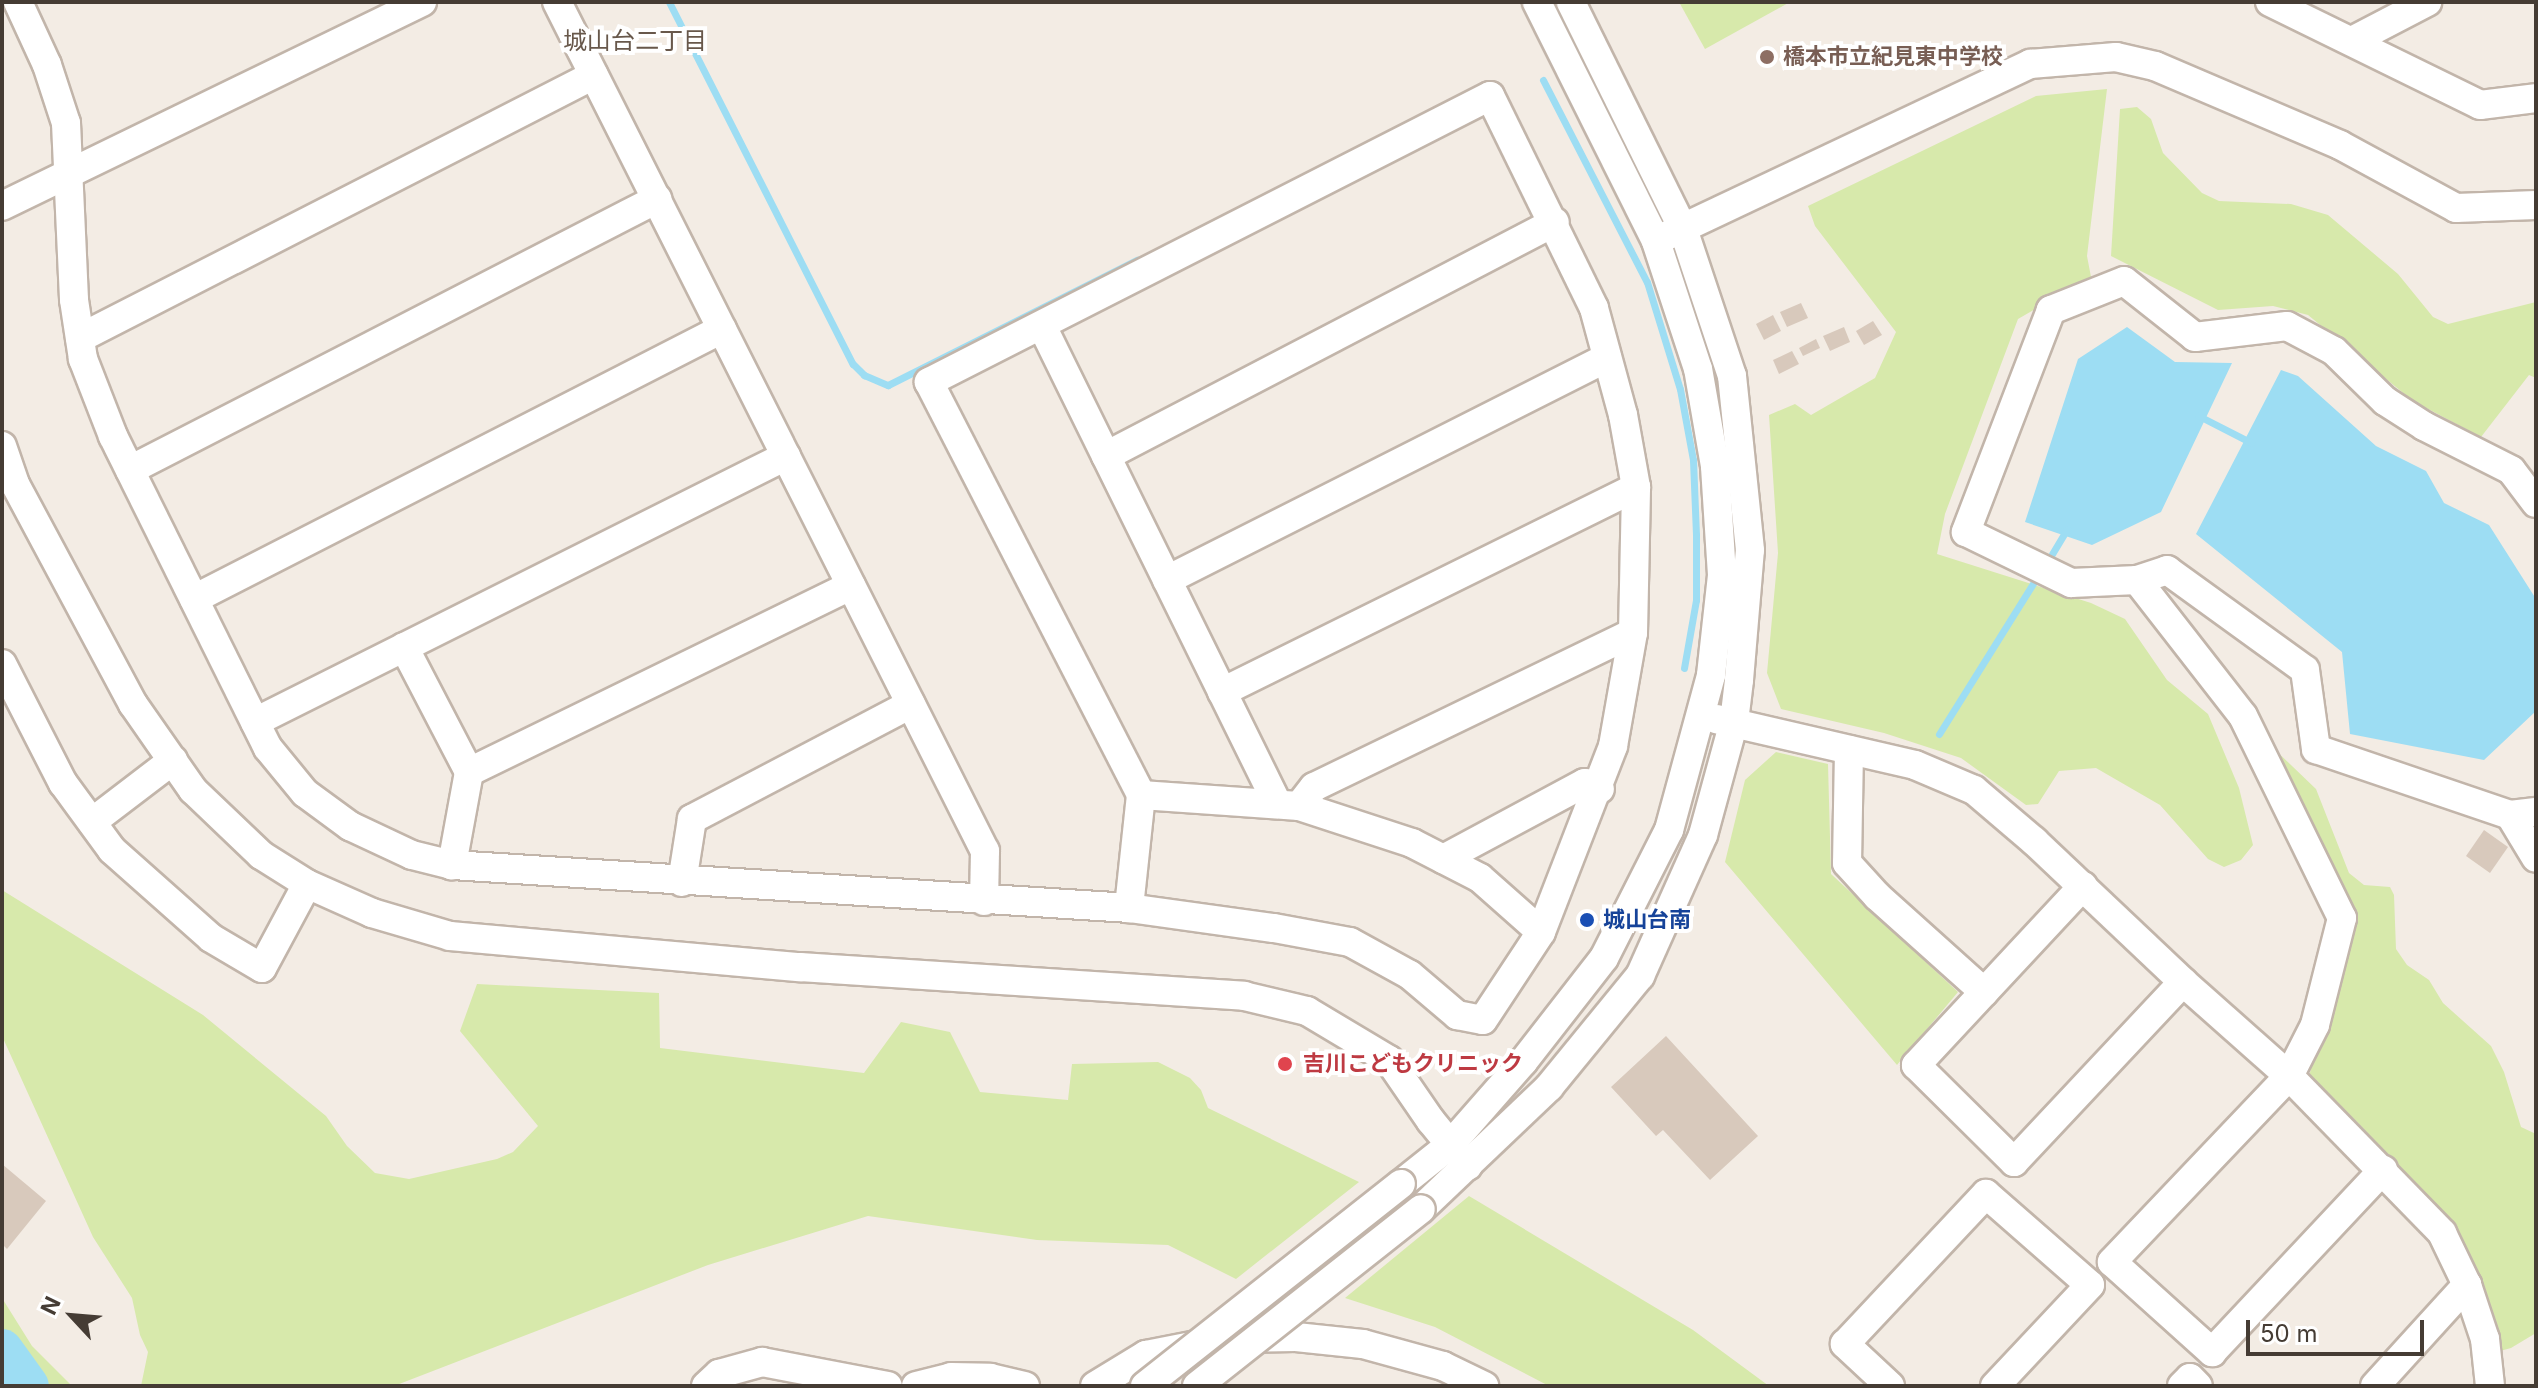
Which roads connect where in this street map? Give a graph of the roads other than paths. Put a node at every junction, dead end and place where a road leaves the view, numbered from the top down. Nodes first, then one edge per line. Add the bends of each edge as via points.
1 (18, 2) edge
2 (422, 2) edge
3 (557, 2) edge
4 (1537, 2) edge
5 (1571, 2) edge
6 (2270, 2) edge
7 (2427, 2) edge
8 (390, 9) edge
9 (2352, 41) junction
10 (594, 75) junction
11 (2536, 98) edge
12 (66, 175) junction
13 (657, 199) junction
14 (2536, 205) edge
15 (2, 206) edge
16 (1555, 222) junction
17 (1683, 229) junction
18 (1656, 241) junction
19 (1042, 326) junction
20 (722, 329) junction
21 (80, 338) junction
22 (1607, 358) junction
23 (2, 446) edge
24 (786, 456) junction
25 (1106, 456) junction
26 (130, 470) junction
27 (8, 487) edge
28 (1636, 487) junction
29 (2536, 503) edge
30 (1167, 580) junction
31 (2137, 580) junction
32 (851, 586) junction
33 (194, 599) junction
34 (1633, 633) junction
35 (404, 647) junction
36 (2, 664) edge
37 (1222, 692) junction
38 (911, 704) junction
39 (1699, 716) junction
40 (255, 722) junction
41 (1734, 722) junction
42 (1849, 750) junction
43 (173, 760) junction
44 (469, 772) junction
45 (1600, 789) junction
46 (1141, 795) junction
47 (1288, 805) junction
48 (2523, 813) edge
49 (92, 822) junction
50 (2536, 858) edge
51 (1443, 859) junction
52 (452, 865) junction
53 (682, 882) junction
54 (307, 884) junction
55 (2083, 886) junction
56 (984, 901) junction
57 (1129, 908) junction
58 (1541, 932) junction
59 (2183, 982) junction
60 (1984, 992) junction
61 (2289, 1076) junction
62 (1459, 1156) junction
63 (2383, 1170) junction
64 (2467, 1285) junction
65 (706, 1386) edge
66 (888, 1386) edge
67 (916, 1386) edge
68 (1025, 1386) edge
69 (1095, 1386) edge
70 (1145, 1386) edge
71 (1197, 1386) edge
72 (1484, 1386) edge
73 (1890, 1386) edge
74 (1995, 1386) edge
75 (2182, 1386) edge
76 (2198, 1386) edge
77 (2375, 1386) edge
78 (2490, 1386) edge

1 - 12 street via 66,123
2 - 8 street
3 - 10 street
4 - 18 street
5 - 17 street
6 - 9 street
7 - 9 street
8 - 12 street
9 - 11 street via 2480,105
10 - 13 street
10 - 21 street
12 - 15 street
12 - 21 street
13 - 20 street
13 - 26 street
14 - 17 street via 2456,208 2340,145 2155,66 2116,57 2030,64
16 - 19 street via 1490,96
16 - 22 street via 1594,308
16 - 25 street
17 - 18 street
17 - 41 street via 1732,376 1750,550
18 - 39 street via 1698,369 1715,466 1722,575 1711,675
19 - 25 street
19 - 46 street via 929,382
20 - 24 street
20 - 33 street
21 - 26 street via 83,359
22 - 28 street
22 - 30 street
23 - 27 street
24 - 32 street
24 - 35 street
25 - 30 street
26 - 33 street
27 - 43 street via 133,704
28 - 34 street
28 - 37 street
29 - 31 street via 2511,470 2385,401 2334,351 2287,326 2195,337 2124,281 2051,310 1966,532 2071,583
30 - 37 street
31 - 48 street via 2167,570 2305,670 2316,749
31 - 61 street via 2243,716 2342,918 2315,1025
32 - 38 street
32 - 44 street
33 - 40 street
34 - 45 street
34 - 47 street via 1314,787
35 - 40 street
35 - 44 street
36 - 49 street via 63,783
37 - 47 street
38 - 53 street via 692,819
38 - 56 street via 985,851
39 - 41 street
39 - 62 street via 1669,830 1604,958
40 - 52 street via 268,748 305,793 339,818 412,855
41 - 42 street
41 - 62 street via 1703,835 1640,976 1549,1087
42 - 55 street via 1915,765 1974,790
42 - 60 street via 1847,863
43 - 49 street
43 - 54 street via 193,790 261,855
44 - 52 street
45 - 51 street via 1585,783
45 - 58 street
46 - 47 street
46 - 57 street
47 - 51 street via 1412,843
48 - 50 street
49 - 54 street via 112,850 211,938 262,968
51 - 58 street via 1480,878
52 - 53 street
53 - 56 street
54 - 62 street via 372,913 450,936 800,967 1244,996 1307,1011 1389,1060
55 - 59 street
55 - 60 street
56 - 57 street
57 - 58 street via 1350,942 1410,975 1457,1015 1483,1020
59 - 60 street via 2014,1162 1916,1065
59 - 61 street
61 - 63 street
61 - 63 street via 2112,1262 2212,1352
62 - 70 street, bridge via 1401,1184
62 - 71 street, bridge via 1421,1209
63 - 64 street via 2442,1233
64 - 77 street
64 - 78 street via 2485,1339
65 - 66 street via 719,1374 762,1362
67 - 68 street via 951,1377
69 - 72 street via 1146,1355 1233,1338 1296,1337 1363,1344 1443,1366
73 - 74 street via 1845,1344 1986,1194 2090,1285
75 - 76 street via 2190,1378

